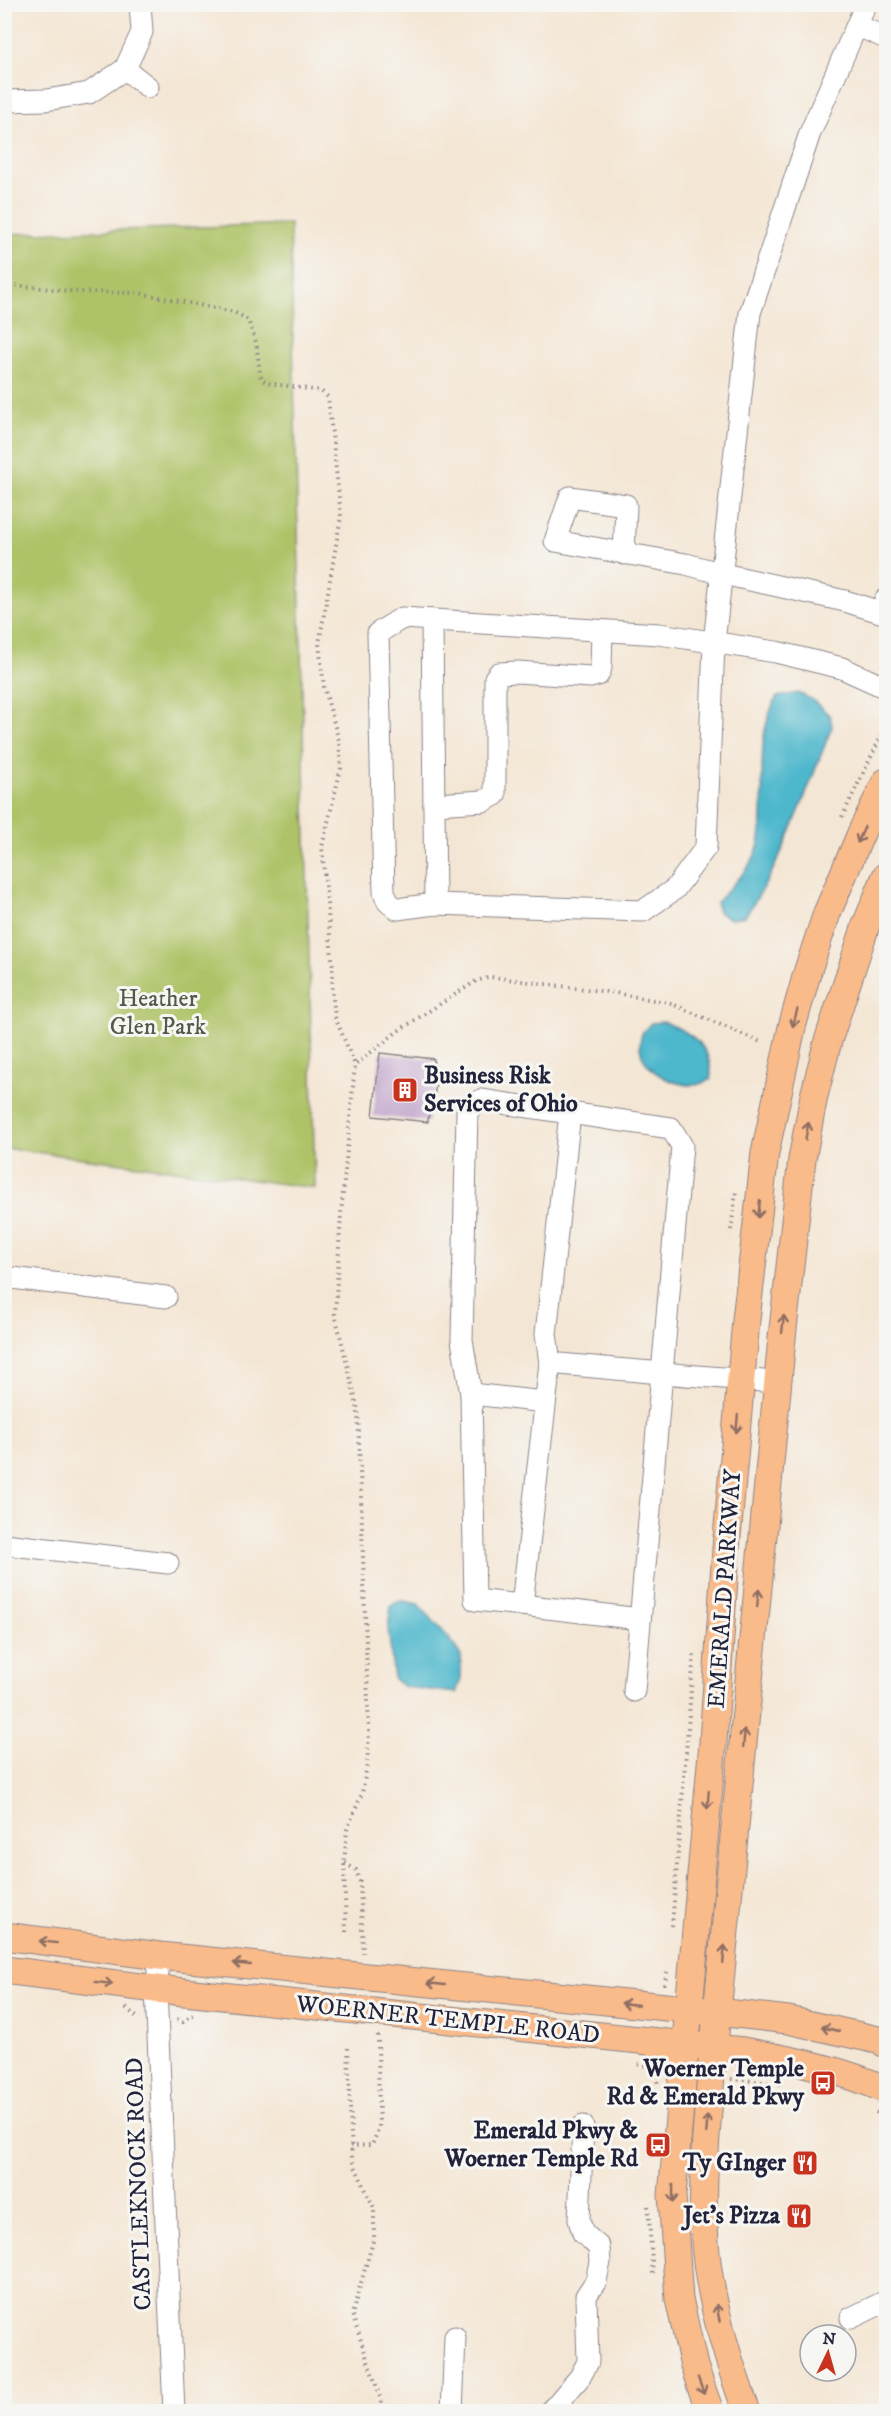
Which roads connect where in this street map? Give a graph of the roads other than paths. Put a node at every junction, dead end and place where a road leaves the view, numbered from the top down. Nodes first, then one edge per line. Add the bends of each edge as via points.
1 (140, 4) edge
2 (866, 4) edge
3 (858, 26) junction
4 (886, 38) edge
5 (125, 69) junction
6 (148, 87) dead end
7 (4, 101) edge
8 (624, 554) dead end
9 (723, 574) junction
10 (886, 599) edge
11 (432, 620) junction
12 (603, 631) junction
13 (714, 643) junction
14 (886, 688) edge
15 (886, 782) edge
16 (434, 804) junction
17 (886, 876) edge
18 (435, 904) junction
19 (570, 1113) junction
20 (4, 1277) edge
21 (166, 1297) dead end
22 (550, 1363) junction
23 (661, 1373) junction
24 (741, 1380) junction
25 (778, 1382) junction
26 (471, 1394) junction
27 (545, 1402) junction
28 (4, 1544) edge
29 (168, 1563) dead end
30 (522, 1605) junction
31 (640, 1619) junction
32 (634, 1691) dead end
33 (4, 1936) edge
34 (160, 1956) junction
35 (4, 1970) edge
36 (156, 1989) junction
37 (688, 2010) junction
38 (718, 2013) junction
39 (886, 2044) edge
40 (685, 2045) junction
41 (714, 2048) junction
42 (878, 2100) edge
43 (583, 2126) dead end
44 (886, 2301) edge
45 (851, 2318) dead end
46 (455, 2337) dead end
47 (744, 2411) edge
48 (174, 2412) edge
49 (452, 2412) edge
50 (550, 2412) edge
51 (710, 2412) edge

1 - 5 street via 142,32
2 - 3 street
3 - 4 street
3 - 9 street via 810,133 750,313
5 - 6 street
5 - 7 street via 89,93
8 - 9 street
9 - 10 street via 880,612
9 - 13 street
11 - 12 street
11 - 16 street
11 - 18 street via 402,618 378,633 384,892 397,909
12 - 13 street via 659,634
12 - 16 street via 598,675 499,673 495,678 495,795 484,801
13 - 14 street via 776,652 842,668
13 - 18 street via 706,847 675,889 643,911
15 -> 24 main road, EMERALD PARKWAY via 827,913 792,1027 765,1153
16 - 18 street
25 -> 17 main road, EMERALD PARKWAY via 802,1159 814,1096 828,1041
19 - 22 street via 546,1334
19 - 23 street via 671,1128 682,1146
19 - 26 street via 482,1100 467,1111 462,1340
20 - 21 street
22 - 23 street
22 - 27 street
23 - 24 street
23 - 31 street
24 - 25 street
24 -> 37 main road, EMERALD PARKWAY
38 -> 25 main road, EMERALD PARKWAY
26 - 27 street
26 - 30 street via 475,1599
27 - 30 street
28 - 29 street
30 - 31 street
31 - 32 street
34 -> 33 main road, WOERNER TEMPLE ROAD
34 - 36 street, CASTLEKNOCK ROAD
37 -> 34 main road, WOERNER TEMPLE ROAD
35 -> 36 main road, WOERNER TEMPLE ROAD
36 - 40 main road, WOERNER TEMPLE ROAD
36 - 48 street, CASTLEKNOCK ROAD
37 - 38 main road, WOERNER TEMPLE ROAD
37 - 40 main road, EMERALD PARKWAY
39 -> 38 main road, WOERNER TEMPLE ROAD via 788,2020
38 - 41 main road, EMERALD PARKWAY
40 - 41 main road, WOERNER TEMPLE ROAD
40 -> 51 main road, EMERALD PARKWAY via 672,2195 674,2239 679,2299 694,2366
41 - 42 main road, WOERNER TEMPLE ROAD via 781,2058 863,2079
47 -> 41 main road, EMERALD PARKWAY via 726,2355 705,2242 705,2149
43 - 50 street via 579,2220 583,2233 599,2247 600,2262 596,2281 586,2296 588,2362 580,2378
44 - 45 street
46 - 49 street

